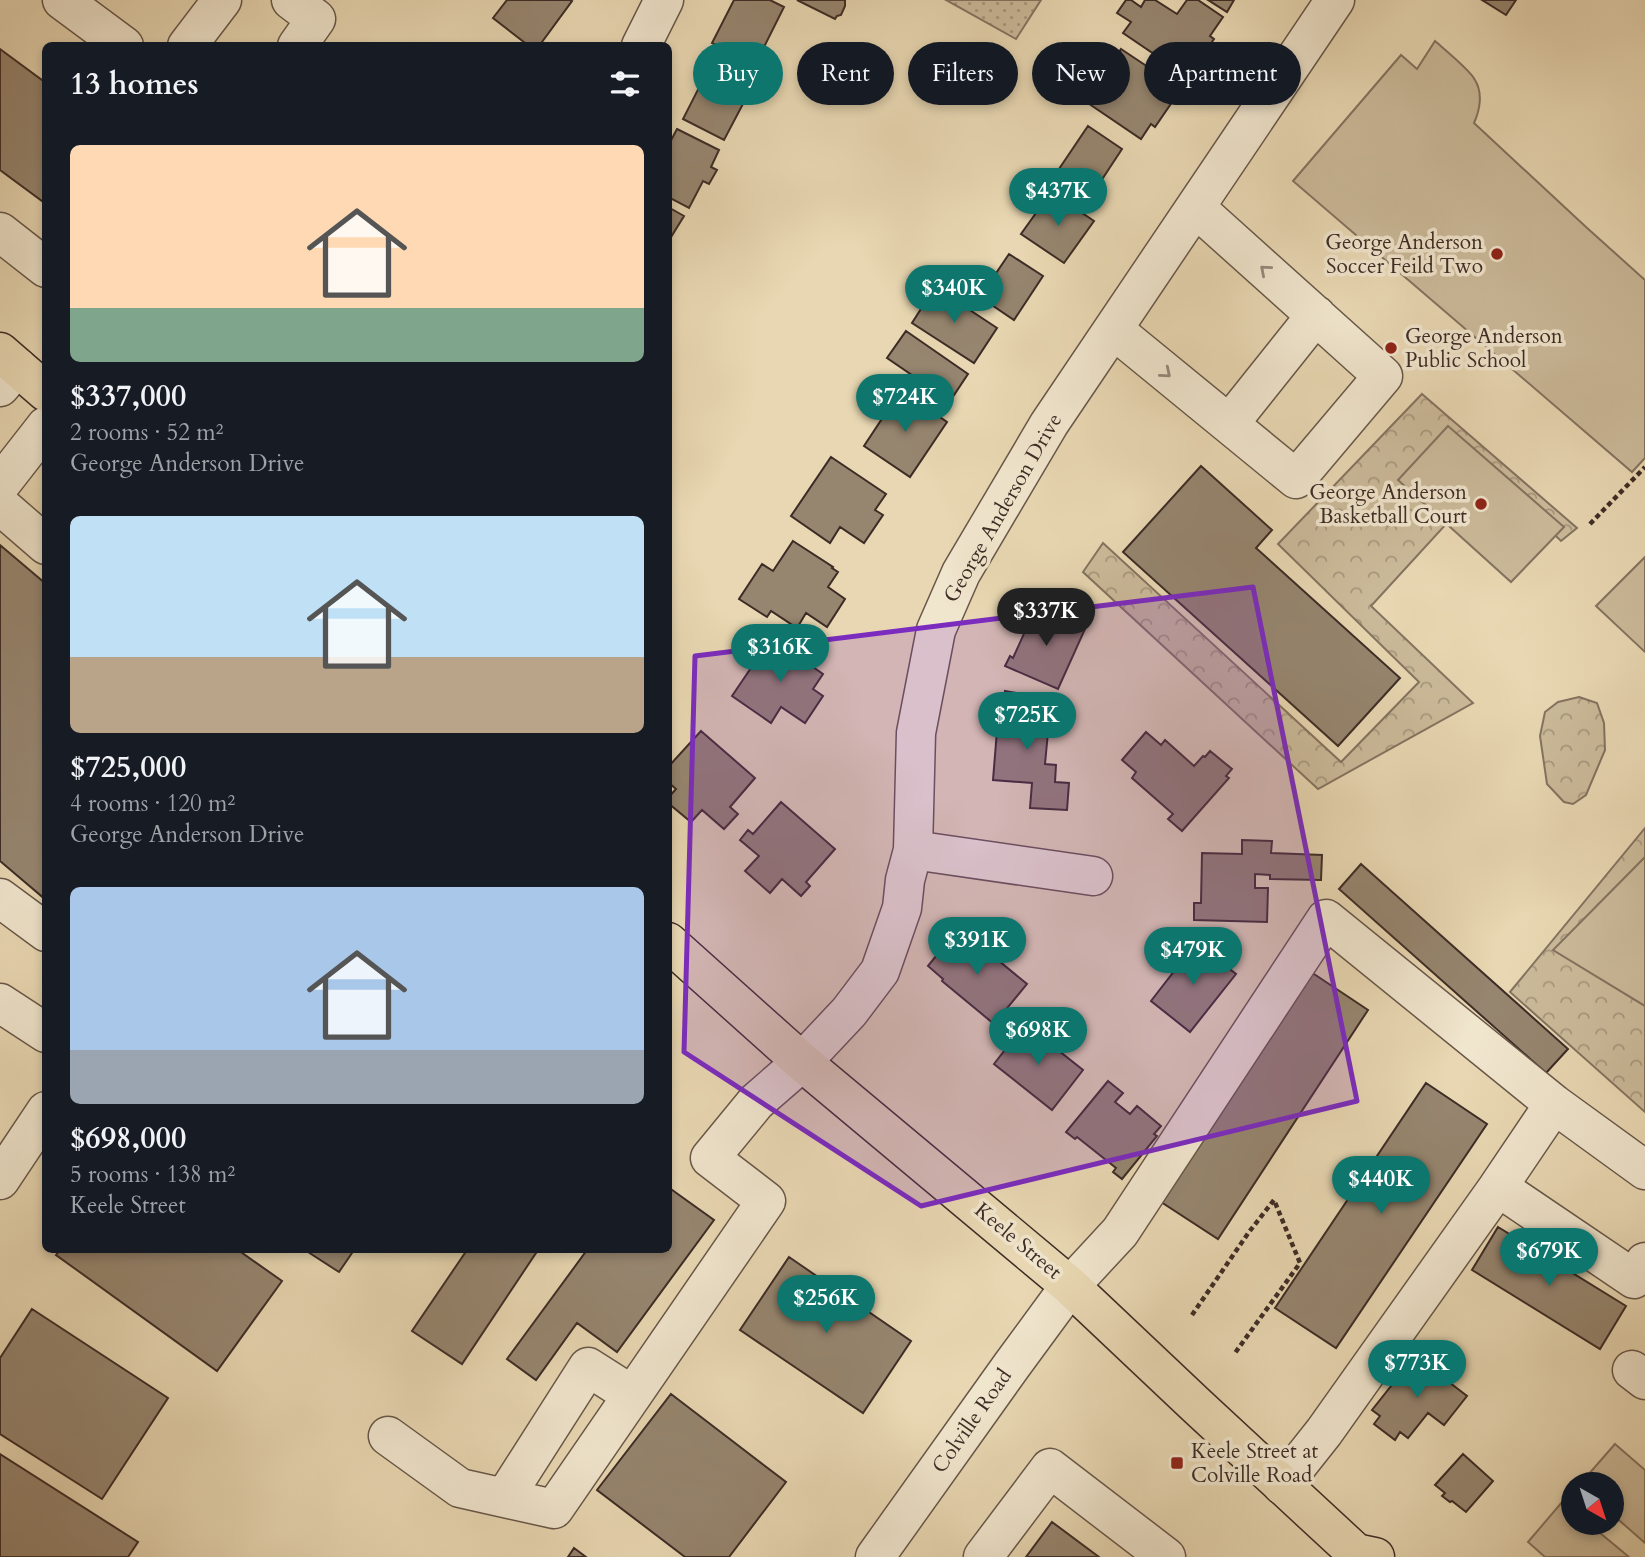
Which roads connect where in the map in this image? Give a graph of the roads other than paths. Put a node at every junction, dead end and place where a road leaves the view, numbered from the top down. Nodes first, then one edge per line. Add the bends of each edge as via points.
1 (62, 0) edge
2 (222, 0) edge
3 (291, 0) edge
4 (664, 0) edge
5 (1335, 0) edge
6 (119, 42) edge
7 (190, 42) edge
8 (300, 42) edge
9 (643, 42) edge
10 (1196, 208) junction
11 (0, 232) edge
12 (42, 265) edge
13 (1316, 315) junction
14 (1114, 330) junction
15 (28, 386) edge
16 (1229, 424) junction
17 (0, 485) edge
18 (0, 505) edge
19 (42, 542) edge
20 (913, 850) junction
21 (1093, 876) dead end
22 (0, 898) edge
23 (42, 929) edge
24 (672, 946) edge
25 (0, 1003) edge
26 (42, 1030) edge
27 (802, 1062) junction
28 (1554, 1104) junction
29 (42, 1116) edge
30 (6, 1158) edge
31 (1645, 1170) edge
32 (1497, 1187) junction
33 (1645, 1262) edge
34 (1070, 1286) junction
35 (632, 1395) junction
36 (388, 1436) dead end
37 (1282, 1485) junction
38 (505, 1497) junction
39 (1352, 1553) edge
40 (875, 1557) edge
41 (982, 1557) edge
42 (1166, 1557) edge

1 - 6 street
2 - 7 street
3 - 8 street via 316,19
4 - 9 street
5 - 10 street, George Anderson Drive
13 -> 10 street
10 - 14 street, George Anderson Drive
11 - 12 street
13 - 16 street
13 - 16 street via 1382,376 1296,479
14 -> 16 street
14 - 20 street, George Anderson Drive via 1049,424 961,573 936,630 916,733
15 - 17 street
18 - 19 street
20 - 21 street
20 - 27 street, George Anderson Drive via 902,908 880,971
22 - 23 street
24 - 27 main road, Keele Street
25 - 26 street
27 - 34 main road, Keele Street
27 - 35 street, George Anderson Drive via 756,1102 710,1158 766,1201
28 - 31 street
28 - 32 street
28 - 34 street, Colville Road via 1326,919 1120,1231
29 - 30 street
32 - 33 street via 1634,1279
32 - 37 street
34 - 37 main road, Keele Street
34 - 40 street, Colville Road
35 - 38 street via 554,1509
35 - 38 street via 588,1367
36 - 38 street via 460,1488
37 - 39 main road, Keele Street
41 - 42 street via 1050,1468

